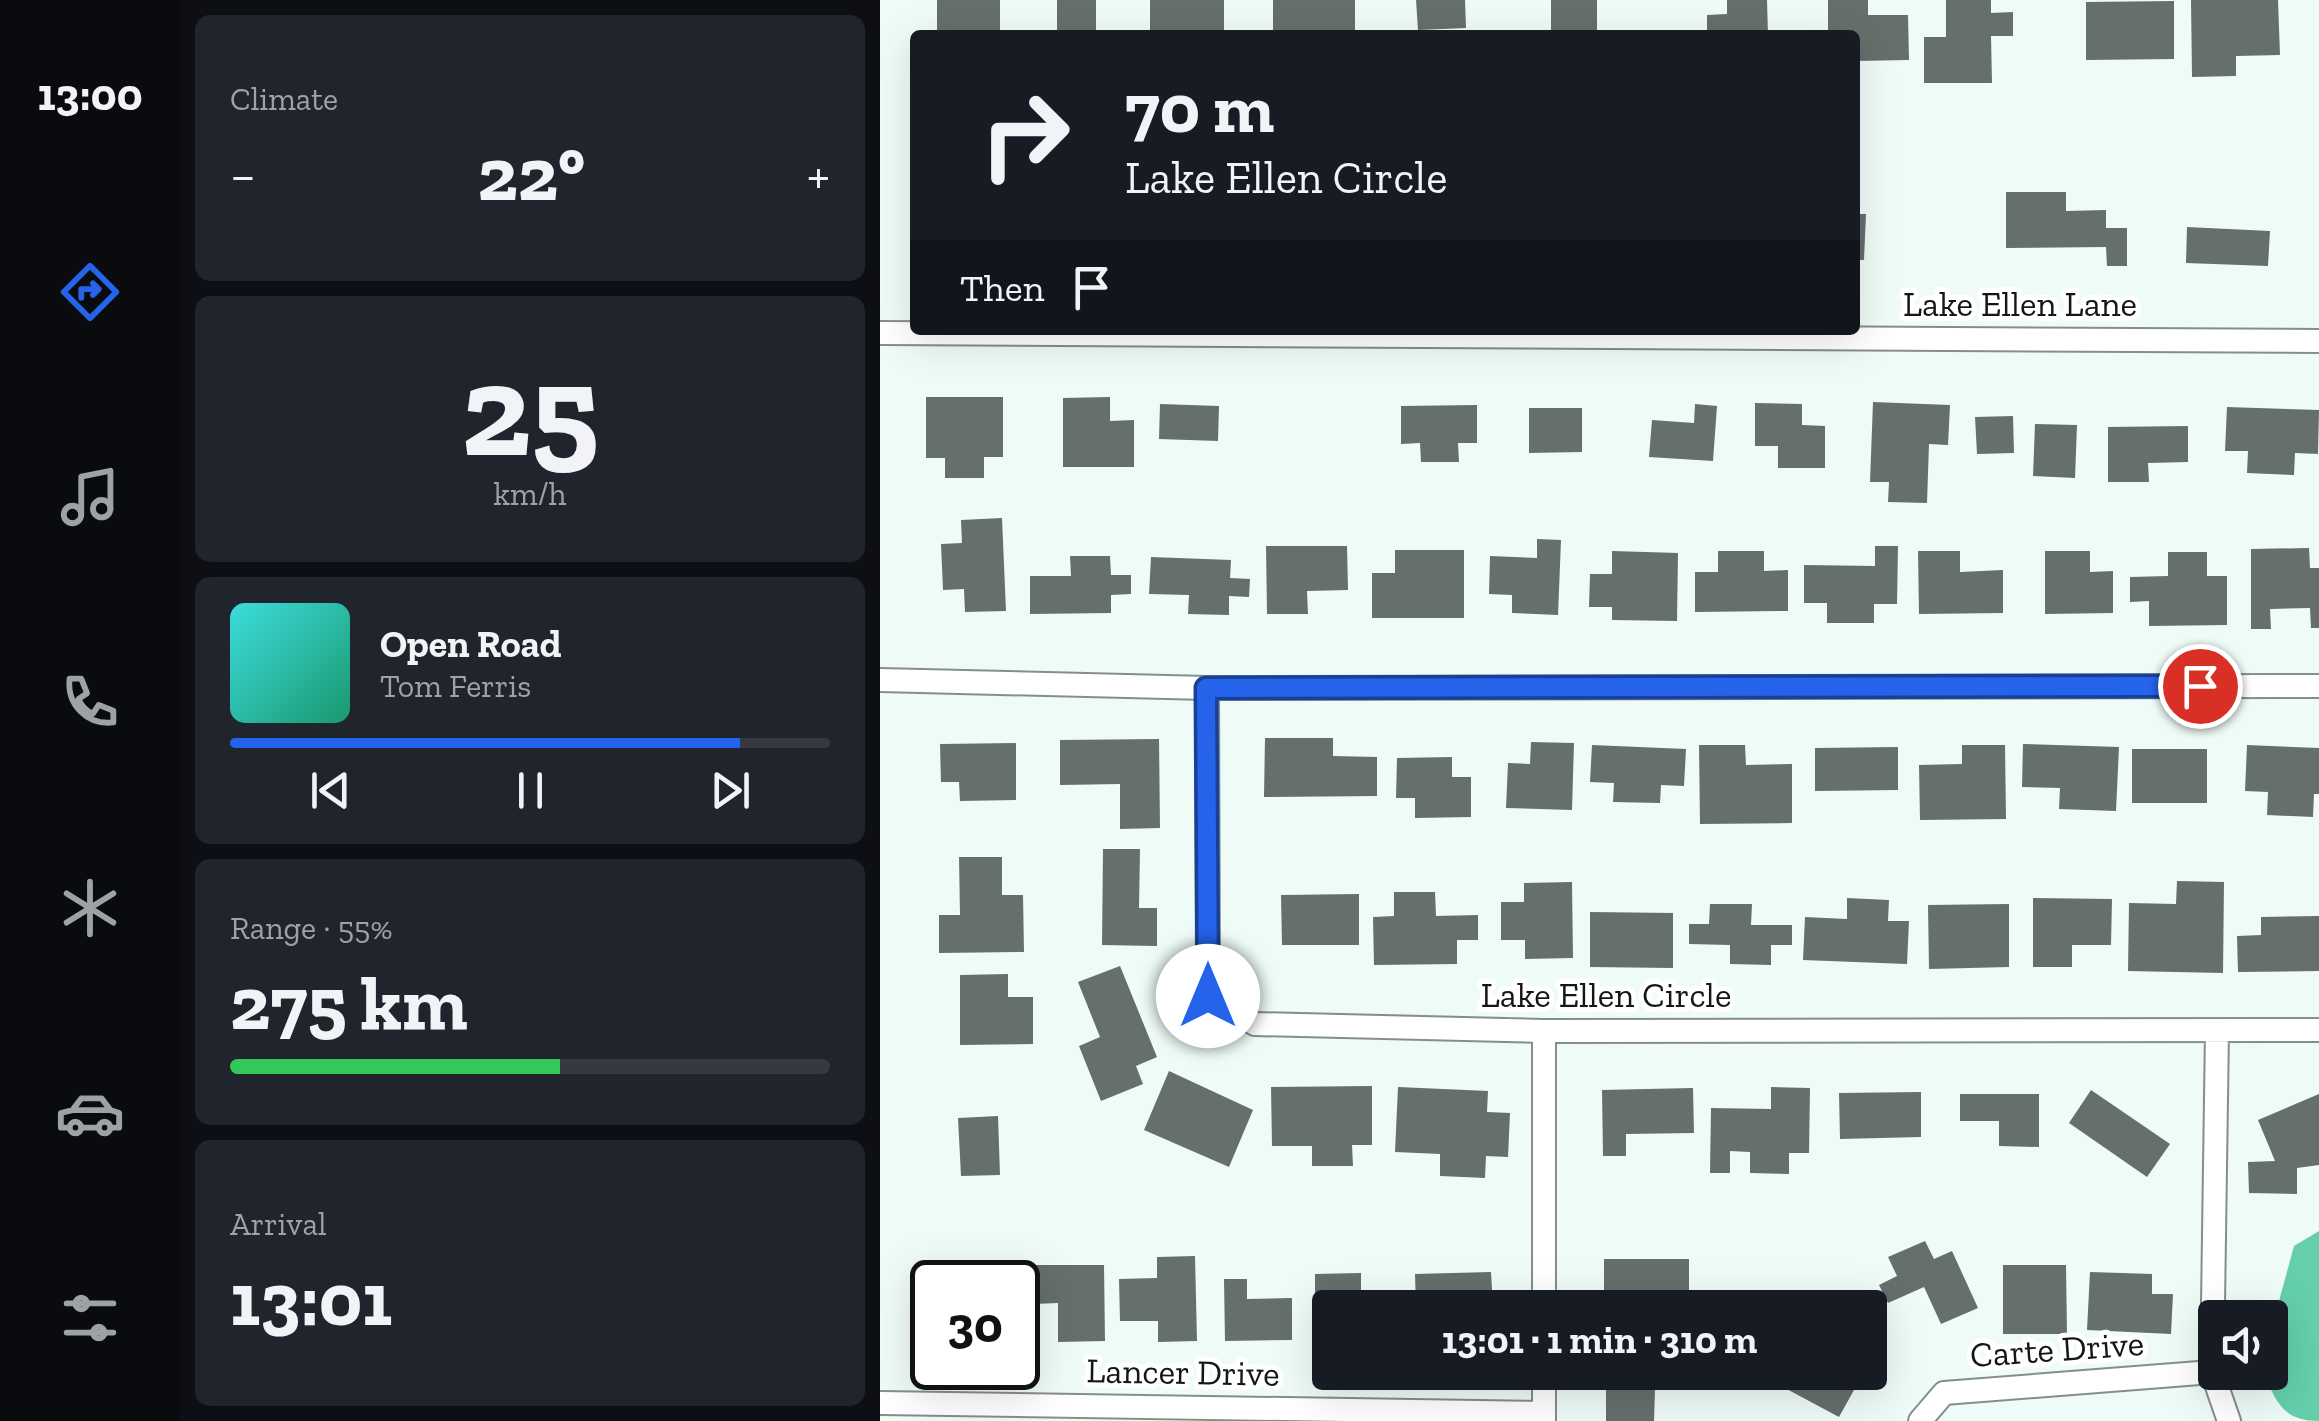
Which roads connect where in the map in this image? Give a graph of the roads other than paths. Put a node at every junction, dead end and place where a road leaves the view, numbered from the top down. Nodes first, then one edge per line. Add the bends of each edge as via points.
1 (880, 332) edge
2 (910, 332) edge
3 (1360, 335) edge
4 (2319, 341) edge
5 (880, 680) edge
6 (2319, 686) edge
7 (1206, 688) junction
8 (2319, 1030) edge
9 (1544, 1031) junction
10 (2217, 1031) junction
11 (1544, 1290) edge
12 (2213, 1300) edge
13 (2198, 1373) edge
14 (1544, 1390) edge
15 (2219, 1390) edge
16 (880, 1402) edge
17 (1544, 1417) edge
18 (1920, 1421) edge
19 (2230, 1421) edge

1 - 2 street, Lake Ellen Lane
3 - 4 street, Lake Ellen Lane
5 - 7 street
6 - 7 street
7 - 9 street, Lake Ellen Circle via 1208,996 1256,1024
8 - 10 street, Lake Ellen Circle
9 - 10 street, Lake Ellen Circle
9 - 11 street
10 - 12 street
13 - 18 street, Carte Drive via 1944,1392
14 - 17 street
15 - 19 street
16 - 17 street, Lancer Drive

